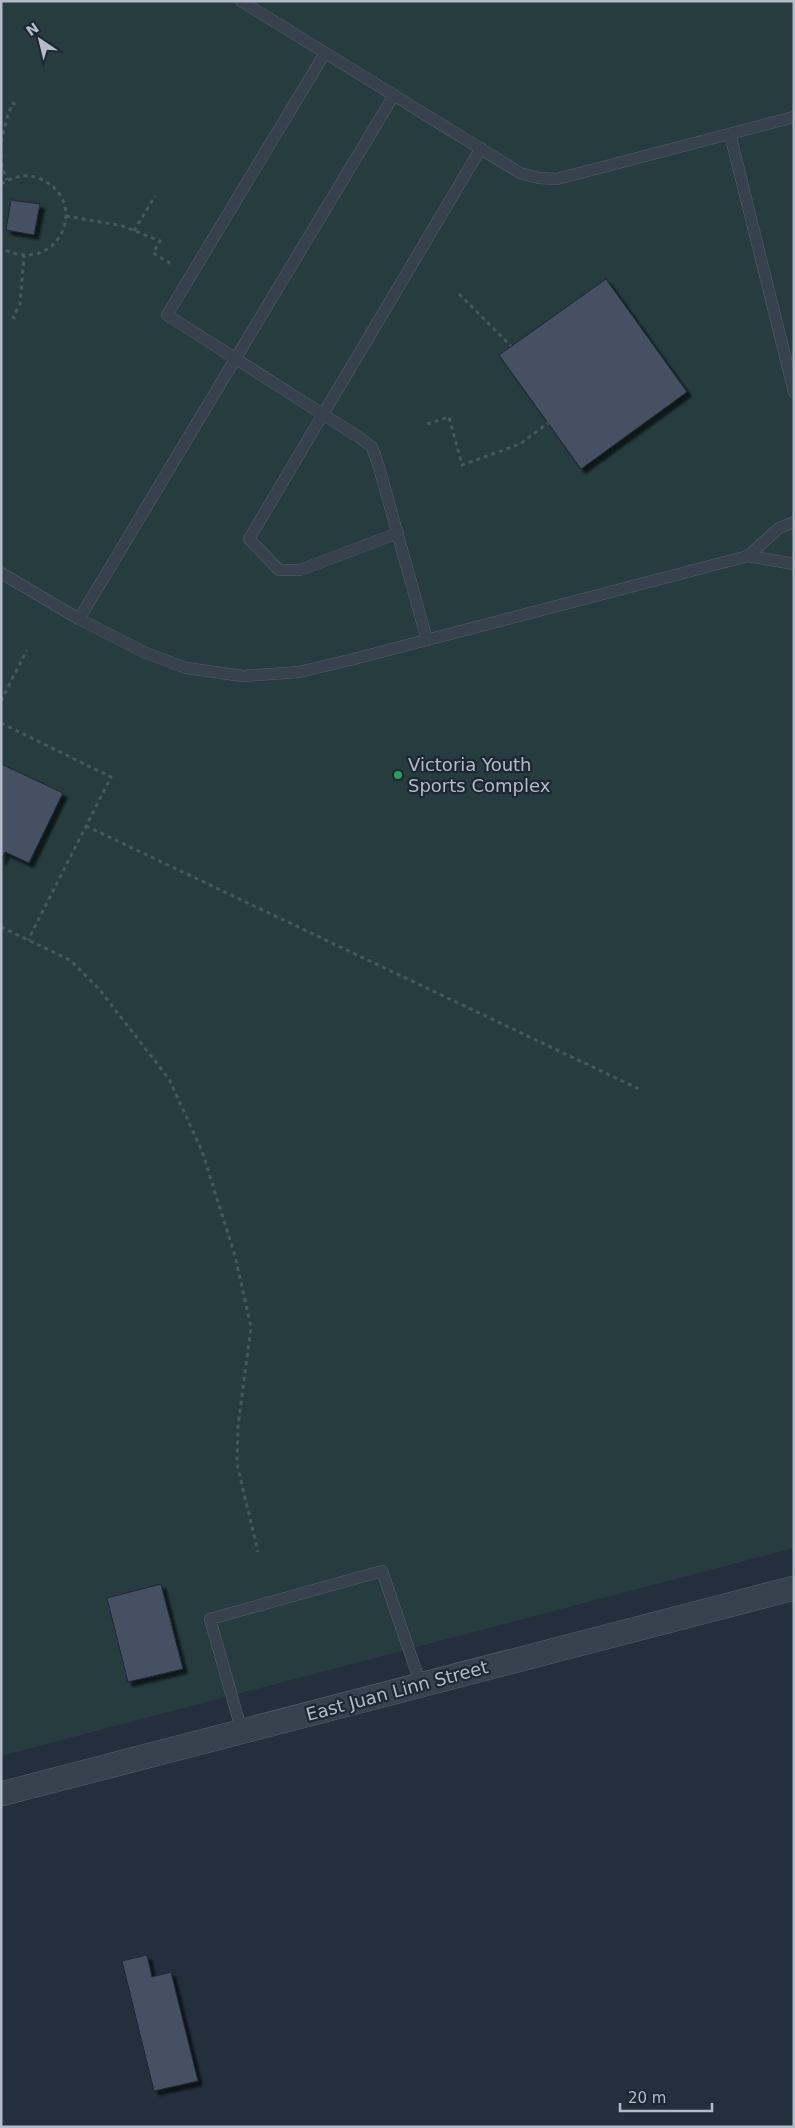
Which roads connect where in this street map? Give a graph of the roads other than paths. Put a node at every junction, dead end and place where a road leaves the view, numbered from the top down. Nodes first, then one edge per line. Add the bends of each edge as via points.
1 (241, 1) edge
2 (325, 53) junction
3 (394, 95) junction
4 (794, 117) edge
5 (730, 134) junction
6 (480, 148) junction
7 (236, 358) junction
8 (794, 392) edge
9 (323, 414) junction
10 (794, 522) edge
11 (398, 533) junction
12 (748, 556) junction
13 (794, 564) edge
14 (1, 573) edge
15 (79, 619) junction
16 (427, 640) junction
17 (794, 1588) edge
18 (421, 1685) junction
19 (242, 1732) junction
20 (1, 1794) edge

1 - 2 lane
2 - 3 lane
2 - 7 lane via 167,315
3 - 6 lane
3 - 7 lane
4 - 5 lane
5 - 6 lane via 557,179 520,173
5 - 8 lane
6 - 9 lane
7 - 9 lane
7 - 15 lane
9 - 11 lane via 372,447
9 - 11 lane via 249,539 279,570 300,570
10 - 12 lane via 779,528
11 - 16 lane
12 - 13 lane
12 - 16 lane
14 - 15 lane
15 - 16 lane via 146,653 186,668 243,676 299,672
17 - 18 street, East Juan Linn Street
18 - 19 street, East Juan Linn Street
18 - 19 lane via 382,1571 210,1619
19 - 20 street, East Juan Linn Street

